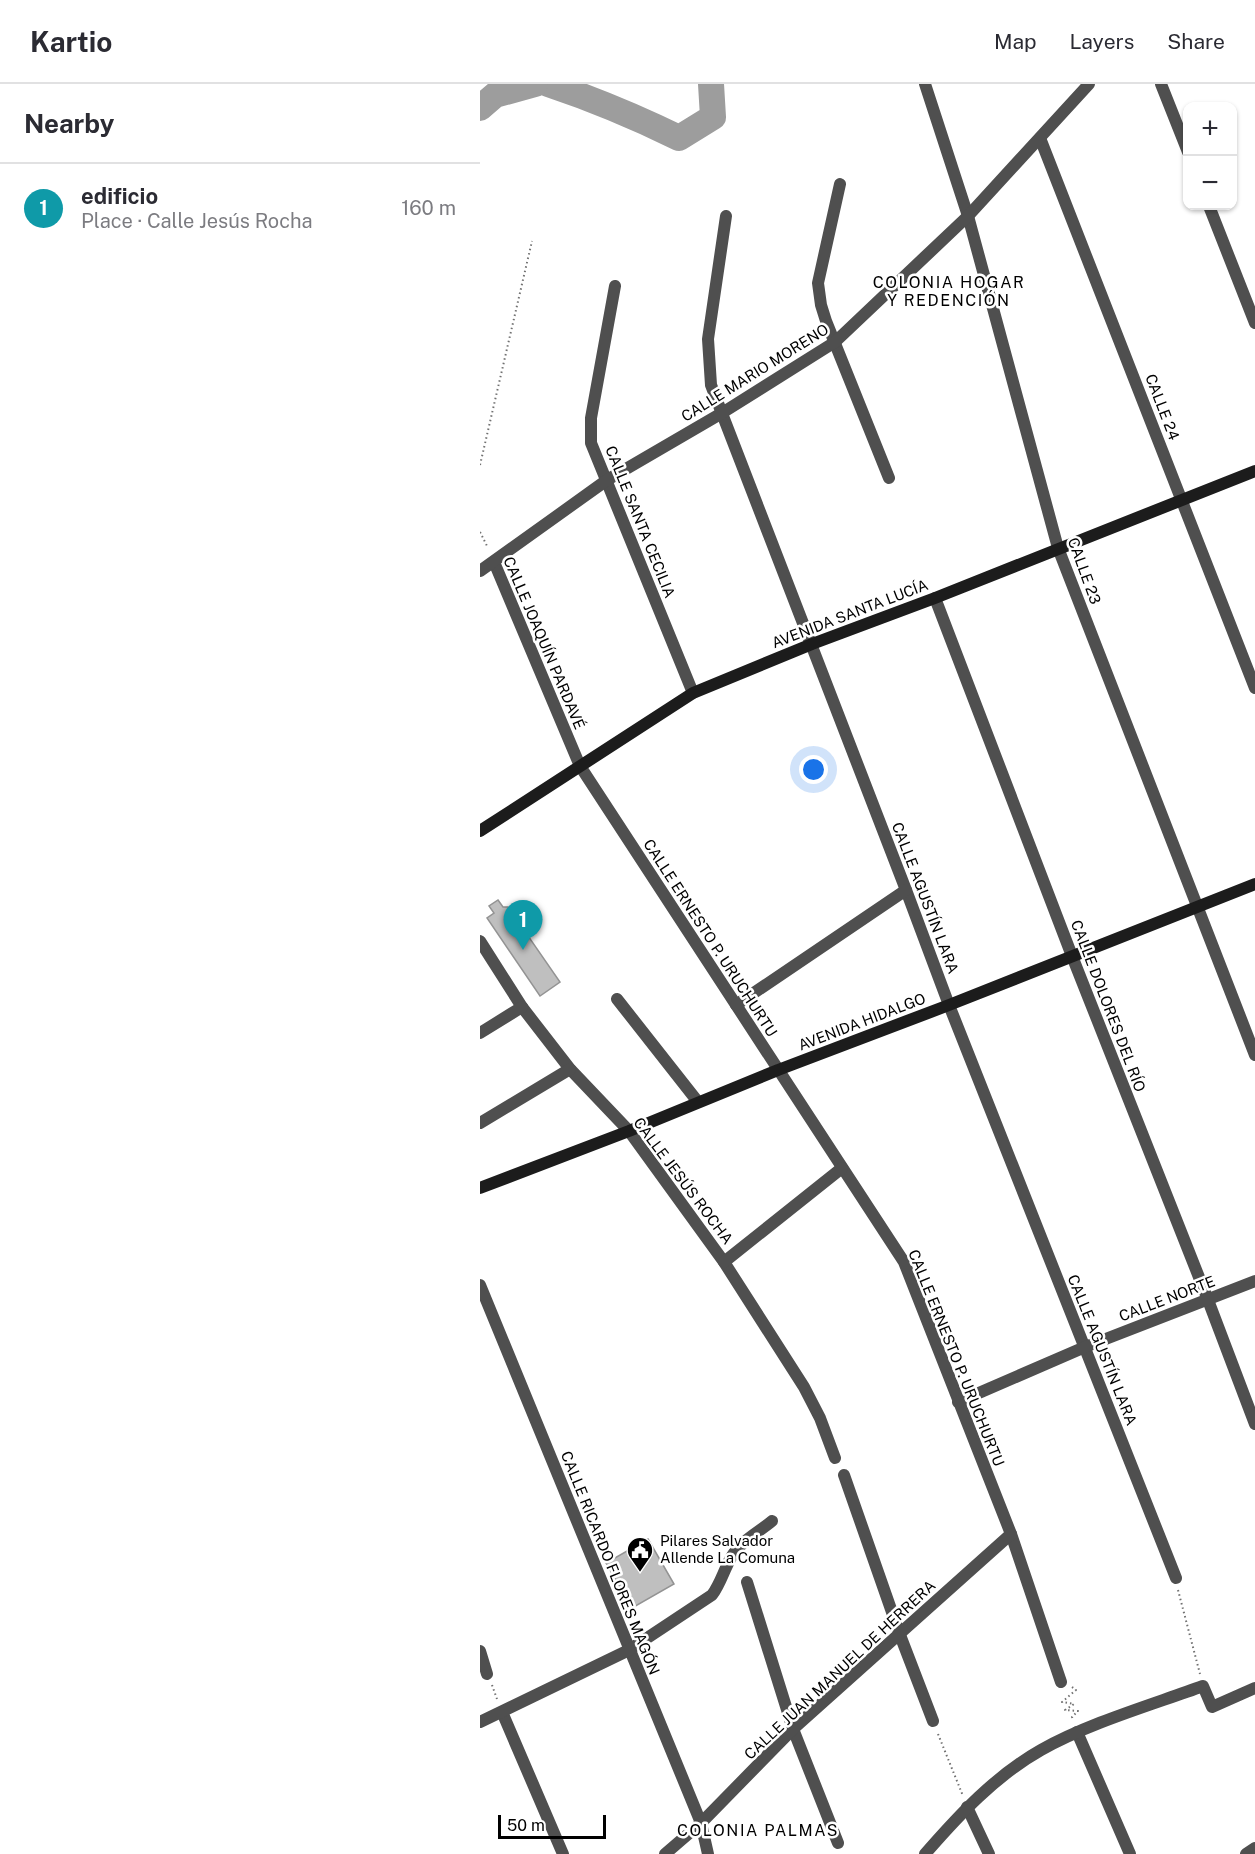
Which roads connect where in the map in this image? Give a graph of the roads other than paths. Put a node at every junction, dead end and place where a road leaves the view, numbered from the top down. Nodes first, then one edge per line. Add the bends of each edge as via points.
1 (925, 84) edge
2 (1089, 84) edge
3 (1161, 84) edge
4 (1040, 138) junction
5 (1183, 139) edge
6 (840, 184) dead end
7 (1211, 210) edge
8 (726, 216) dead end
9 (968, 216) junction
10 (615, 286) dead end
11 (1255, 323) edge
12 (835, 342) junction
13 (722, 413) junction
14 (1255, 471) edge
15 (889, 478) dead end
16 (607, 480) junction
17 (1182, 500) junction
18 (1058, 548) junction
19 (494, 562) junction
20 (480, 571) edge
21 (935, 598) junction
22 (812, 644) junction
23 (1255, 688) edge
24 (693, 693) junction
25 (580, 766) junction
26 (480, 831) edge
27 (1255, 884) edge
28 (906, 890) junction
29 (1196, 907) junction
30 (480, 941) edge
31 (1072, 956) junction
32 (617, 999) dead end
33 (736, 1005) junction
34 (949, 1005) junction
35 (522, 1007) junction
36 (480, 1033) edge
37 (1255, 1055) edge
38 (570, 1069) junction
39 (778, 1070) junction
40 (698, 1102) junction
41 (480, 1123) edge
42 (629, 1131) junction
43 (842, 1168) junction
44 (480, 1188) edge
45 (724, 1262) junction
46 (1255, 1281) edge
47 (480, 1285) edge
48 (1208, 1300) junction
49 (1085, 1347) junction
50 (958, 1402) junction
51 (1255, 1424) edge
52 (835, 1458) dead end
53 (844, 1475) dead end
54 (772, 1521) dead end
55 (1011, 1534) junction
56 (1176, 1578) road end
57 (747, 1582) dead end
58 (900, 1635) junction
59 (629, 1650) junction
60 (480, 1651) edge
61 (487, 1674) road end
62 (1061, 1682) road end
63 (1255, 1688) edge
64 (502, 1712) junction
65 (933, 1721) road end
66 (480, 1722) edge
67 (793, 1730) junction
68 (1077, 1732) junction
69 (967, 1807) junction
70 (701, 1823) junction
71 (838, 1843) dead end
72 (1255, 1848) edge
73 (563, 1854) edge
74 (665, 1854) edge
75 (708, 1854) edge
76 (925, 1854) edge
77 (989, 1854) edge
78 (1131, 1854) edge
79 (1246, 1854) edge

1 - 9 street, CALLE 23
2 - 4 street, CALLE MARIO MORENO
3 - 5 street
4 - 9 street, CALLE MARIO MORENO
4 - 17 street, CALLE 24
6 - 12 street via 818,283 821,305
7 - 11 street
8 - 13 street, CALLE AGUSTÍN LARA via 708,339 711,385
9 - 12 street, CALLE MARIO MORENO
9 - 18 street, CALLE 23
10 - 16 street, CALLE SANTA CECILIA via 591,418 591,443
12 - 13 street, CALLE MARIO MORENO
12 - 15 street
13 - 16 street, CALLE MARIO MORENO
13 - 22 street, CALLE AGUSTÍN LARA
14 - 17 street, AVENIDA SANTA LUCÍA
16 - 19 street, CALLE MARIO MORENO
16 - 24 street, CALLE SANTA CECILIA
17 - 18 street, AVENIDA SANTA LUCÍA
17 - 23 street, CALLE 24
18 - 21 street, AVENIDA SANTA LUCÍA
18 - 29 street, CALLE 23
19 - 20 street, CALLE MARIO MORENO
19 - 25 street, CALLE JOAQUÍN PARDAVÉ
21 - 22 street, AVENIDA SANTA LUCÍA
21 - 31 street, CALLE DOLORES DEL RÍO
22 - 24 street, AVENIDA SANTA LUCÍA
22 - 28 street, CALLE AGUSTÍN LARA
24 - 25 street, AVENIDA SANTA LUCÍA
25 - 26 street, AVENIDA SANTA LUCÍA
25 - 33 street, CALLE ERNESTO P. URUCHURTU
27 - 29 street, AVENIDA HIDALGO
28 - 33 street
28 - 34 street, CALLE AGUSTÍN LARA
29 - 31 street, AVENIDA HIDALGO
29 - 37 street, CALLE 23
30 - 35 street, CALLE JESÚS ROCHA
31 - 34 street, AVENIDA HIDALGO
31 - 48 street, CALLE DOLORES DEL RÍO
32 - 40 street
33 - 39 street, CALLE ERNESTO P. URUCHURTU
34 - 39 street, AVENIDA HIDALGO
34 - 49 street, CALLE AGUSTÍN LARA
35 - 36 street
35 - 38 street, CALLE JESÚS ROCHA
38 - 41 street
38 - 42 street, CALLE JESÚS ROCHA
39 - 40 street, AVENIDA HIDALGO
39 - 43 street, CALLE ERNESTO P. URUCHURTU
40 - 42 street, AVENIDA HIDALGO
42 - 44 street, AVENIDA HIDALGO
42 - 45 street, CALLE JESÚS ROCHA
43 - 45 street
43 - 50 street, CALLE ERNESTO P. URUCHURTU via 904,1262
45 - 52 street, CALLE JESÚS ROCHA via 804,1388
46 - 48 street, CALLE NORTE
47 - 59 street, CALLE RICARDO FLORES MAGÓN
48 - 49 street, CALLE NORTE
48 - 51 street, CALLE DOLORES DEL RÍO
49 - 50 street, CALLE NORTE
49 - 56 street, CALLE AGUSTÍN LARA
50 - 55 street, CALLE ERNESTO P. URUCHURTU
53 - 58 street
54 - 59 street via 732,1556 712,1595
55 - 58 street, CALLE JUAN MANUEL DE HERRERA
55 - 62 street, CALLE ERNESTO P. URUCHURTU
57 - 67 street
58 - 65 street
58 - 67 street, CALLE JUAN MANUEL DE HERRERA
59 - 64 street
59 - 70 street, CALLE RICARDO FLORES MAGÓN
60 - 61 street
63 - 68 street via 1212,1707 1203,1686
64 - 66 street
64 - 73 street
67 - 70 street, CALLE JUAN MANUEL DE HERRERA
67 - 71 street
68 - 69 street via 1014,1767
68 - 78 street
69 - 76 street
69 - 77 street
70 - 74 street, CALLE JUAN MANUEL DE HERRERA
70 - 75 street, CALLE RICARDO FLORES MAGÓN
72 - 79 street

